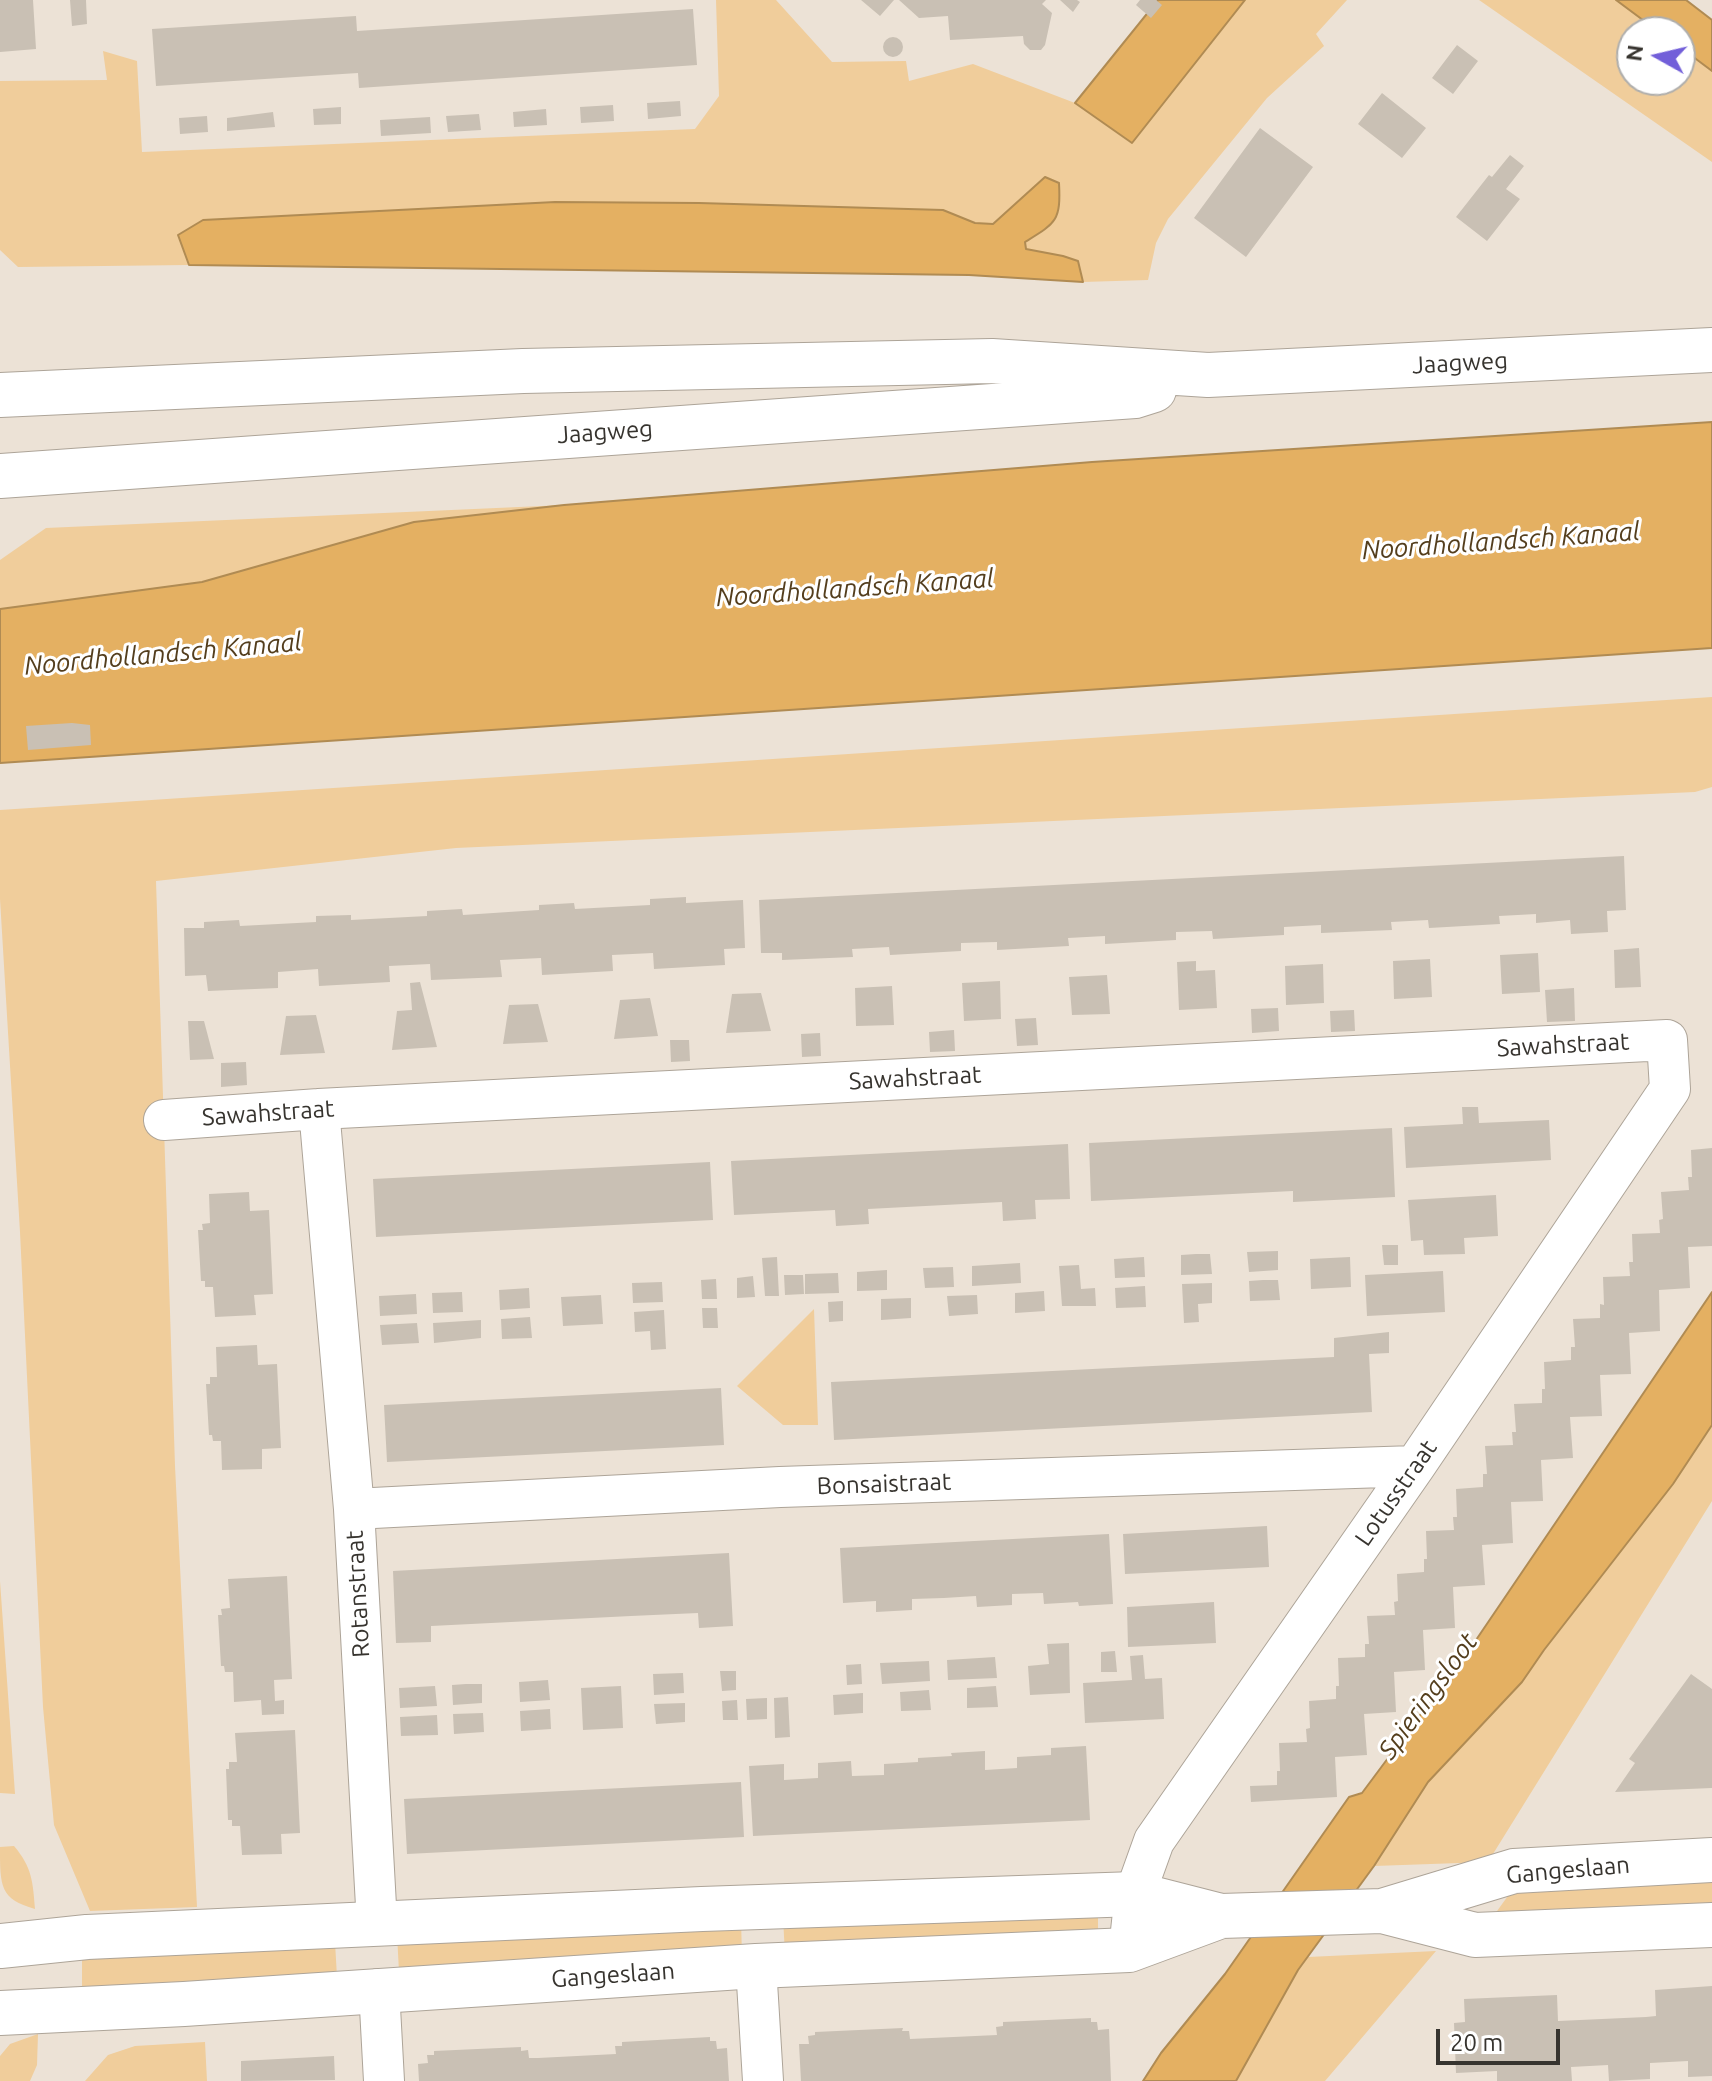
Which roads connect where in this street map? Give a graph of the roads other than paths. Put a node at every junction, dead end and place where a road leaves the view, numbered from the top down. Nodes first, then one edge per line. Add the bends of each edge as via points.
1 (1712, 350) edge
2 (1208, 375) junction
3 (0, 395) edge
4 (0, 476) edge
5 (1667, 1040) joint
6 (319, 1109) junction
7 (164, 1120) dead end
8 (1415, 1466) junction
9 (354, 1509) junction
10 (1712, 1860) edge
11 (1135, 1894) junction
12 (752, 1909) junction
13 (1382, 1911) junction
14 (1221, 1916) junction
15 (377, 1924) junction
16 (1712, 1925) edge
17 (0, 1946) edge
18 (1129, 1950) junction
19 (756, 1966) junction
20 (379, 1989) junction
21 (0, 2013) edge
22 (384, 2081) edge
23 (763, 2081) edge

1 - 2 street, Jaagweg
2 - 3 street, Jaagweg via 992,361 523,371
2 - 4 street, Jaagweg via 1135,396
5 - 6 street, Sawahstraat
5 - 8 street, Lotusstraat via 1670,1089
6 - 7 street, Sawahstraat
6 - 9 street, Rotanstraat
8 - 9 street, Bonsaistraat via 780,1487
8 - 11 street, Lotusstraat via 1154,1841
9 - 15 street, Rotanstraat
10 - 13 street, Gangeslaan via 1514,1871
11 - 12 street, Gangeslaan
11 - 14 street, Gangeslaan
11 - 18 street, Lotusstraat
12 - 15 street, Gangeslaan
12 - 19 street
13 - 14 street, Gangeslaan
13 - 16 street, Gangeslaan via 1475,1935
14 - 18 street, Gangeslaan
15 - 17 street, Gangeslaan
15 - 20 street, Rotanstraat
18 - 19 street, Gangeslaan
19 - 20 street, Gangeslaan
19 - 23 street
20 - 21 street, Gangeslaan
20 - 22 street, Rotanstraat

